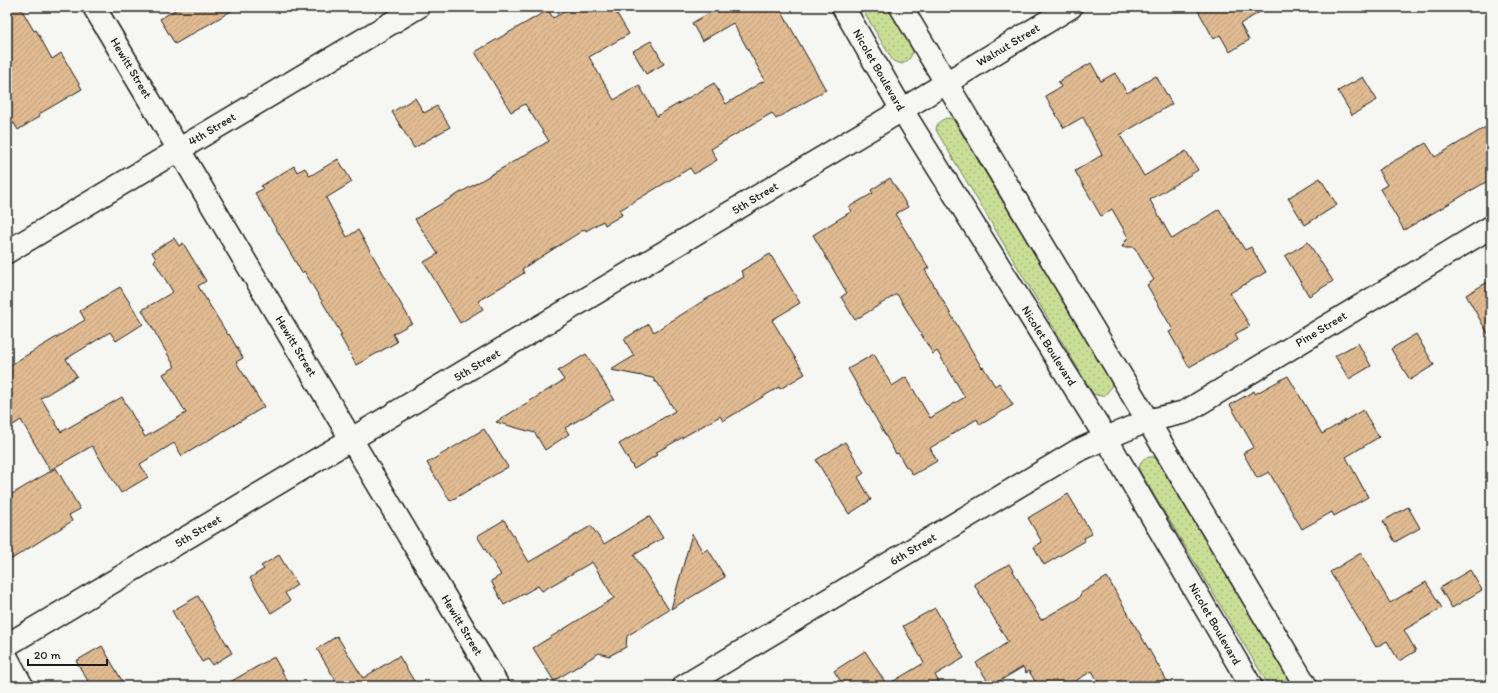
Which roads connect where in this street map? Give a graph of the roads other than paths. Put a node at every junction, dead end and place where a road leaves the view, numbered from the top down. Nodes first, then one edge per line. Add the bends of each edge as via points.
1 (94, 7) edge
2 (418, 7) edge
3 (843, 7) edge
4 (901, 7) edge
5 (1071, 7) edge
6 (946, 84) junction
7 (902, 110) junction
8 (179, 149) junction
9 (1491, 227) edge
10 (7, 252) edge
11 (1148, 421) junction
12 (1106, 438) junction
13 (352, 439) junction
14 (7, 645) edge
15 (7, 658) edge
16 (22, 686) edge
17 (498, 686) edge
18 (684, 686) edge
19 (1251, 686) edge
20 (1306, 686) edge

1 - 8 street, Hewitt Street
2 - 8 street, 4th Street
3 - 7 street, Nicolet Boulevard
4 - 6 street
5 - 6 street, Walnut Street
6 - 7 street, 5th Street
6 - 11 street
7 - 12 street, Nicolet Boulevard
7 - 13 street, 5th Street
8 - 10 street, 4th Street
8 - 13 street, Hewitt Street
9 - 11 street, Pine Street via 1185,412
11 - 12 street, 6th Street
11 - 20 street
12 - 18 street, 6th Street via 1077,451
12 - 19 street, Nicolet Boulevard
13 - 14 street, 5th Street
13 - 17 street, Hewitt Street
15 - 16 street

